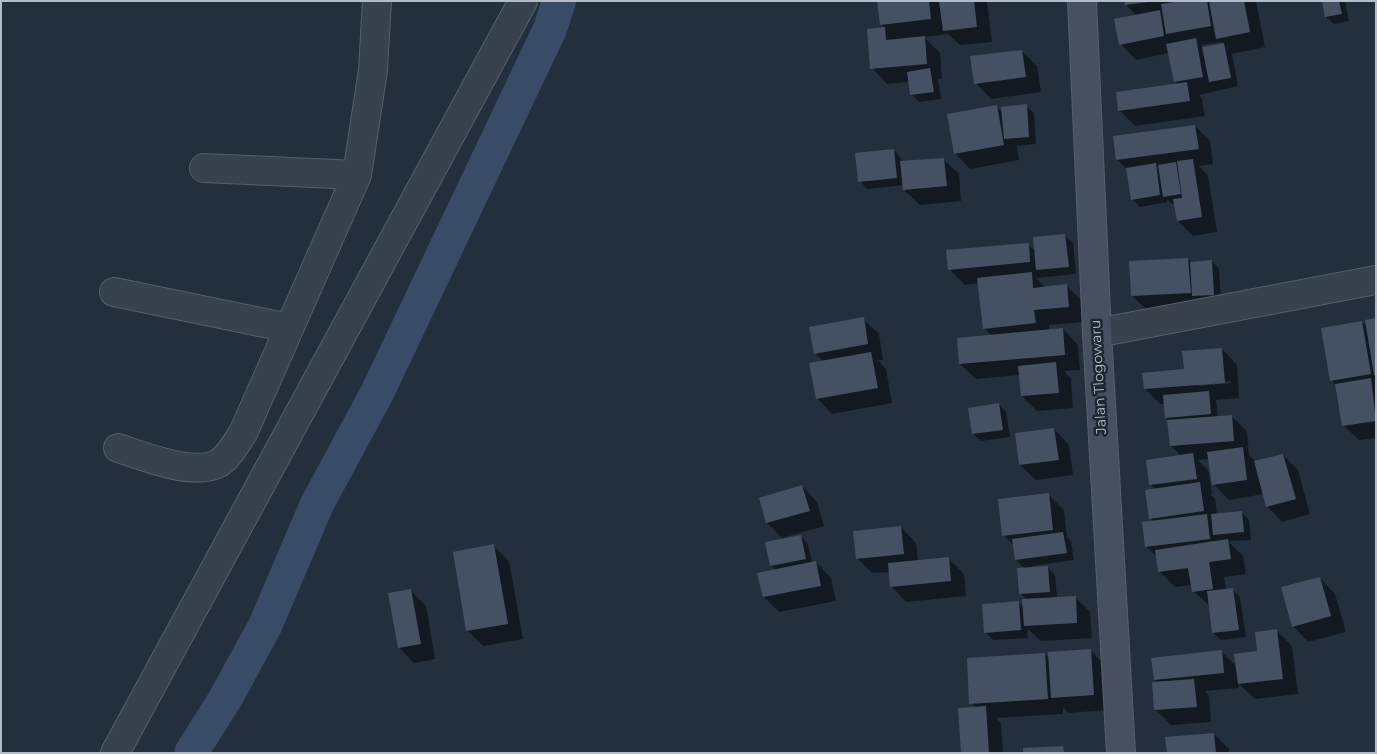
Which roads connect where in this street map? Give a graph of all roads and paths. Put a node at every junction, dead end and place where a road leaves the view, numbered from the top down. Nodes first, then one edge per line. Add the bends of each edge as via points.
1 (377, 1) edge
2 (523, 1) edge
3 (1082, 1) edge
4 (204, 168) dead end
5 (357, 175) junction
6 (1376, 280) edge
7 (114, 292) dead end
8 (289, 328) junction
9 (1097, 333) junction
10 (118, 448) dead end
11 (115, 753) edge
12 (1121, 753) edge

1 - 5 street via 373,70
2 - 11 street
3 - 9 main road, Jalan Tlogowaru
4 - 5 street
5 - 8 street
6 - 9 street
7 - 8 street
8 - 10 street via 242,432 229,454 218,463 204,467 177,466
9 - 12 main road, Jalan Tlogowaru

